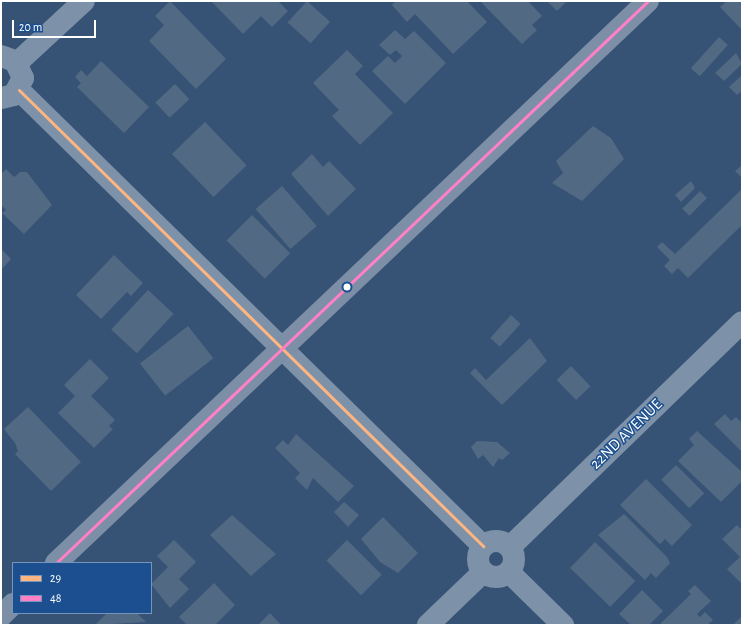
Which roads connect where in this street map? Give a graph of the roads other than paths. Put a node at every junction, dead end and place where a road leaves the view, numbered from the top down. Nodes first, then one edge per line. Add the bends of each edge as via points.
1 (84, 1) edge
2 (648, 1) edge
3 (9, 60) edge
4 (10, 94) edge
5 (742, 322) edge
6 (282, 348) junction
7 (483, 546) junction
8 (510, 547) junction
9 (57, 562) edge
10 (483, 572) junction
11 (509, 572) junction
12 (12, 605) edge
13 (1, 616) edge
14 (428, 625) edge
15 (563, 625) edge

1 - 3 street
2 - 6 main road
3 - 4 street via 23,78
4 - 6 street
5 - 8 street, 22ND AVENUE
6 - 7 street
6 - 9 main road
7 - 8 street via 496,541
7 - 10 street via 478,561
8 - 11 street via 515,560
10 - 11 street via 495,577
10 - 14 street
11 - 15 street
12 - 13 main road

